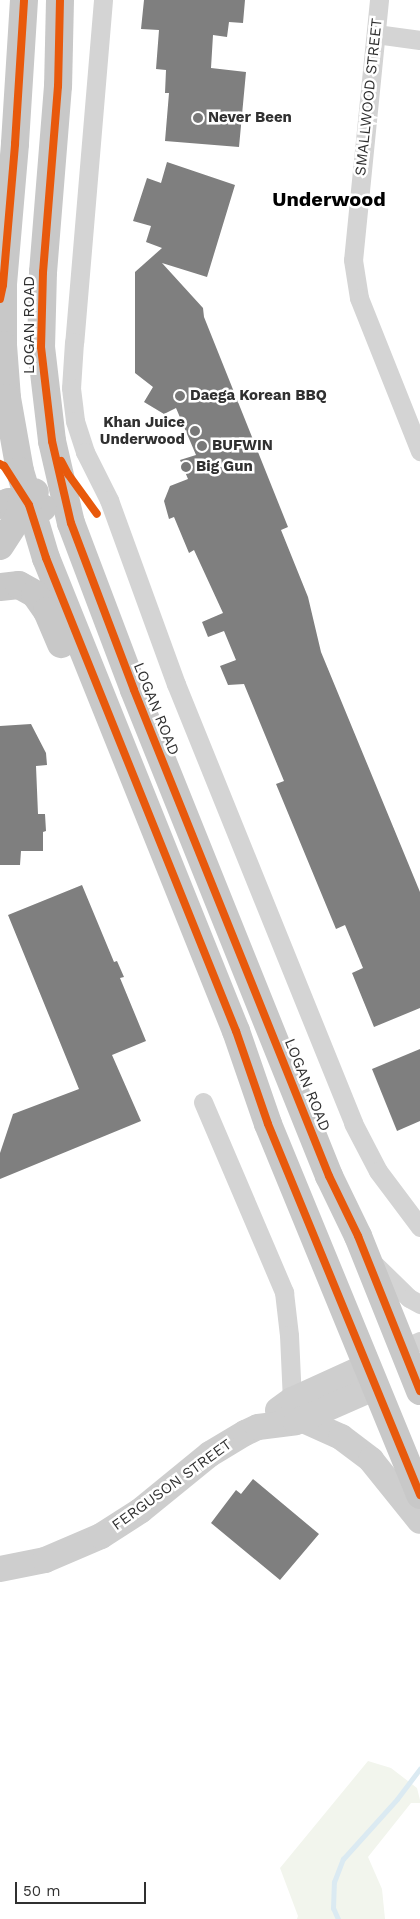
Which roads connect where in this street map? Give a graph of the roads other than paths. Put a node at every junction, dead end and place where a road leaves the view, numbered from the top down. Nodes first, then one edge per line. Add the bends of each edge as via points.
1 (24, 0) edge
2 (60, 0) edge
3 (103, 0) edge
4 (379, 0) edge
5 (376, 34) junction
6 (420, 40) edge
7 (2, 292) edge
8 (52, 441) junction
9 (420, 451) edge
10 (29, 504) junction
11 (0, 505) edge
12 (71, 522) junction
13 (0, 546) edge
14 (0, 587) edge
15 (100, 692) junction
16 (203, 1102) dead end
17 (420, 1227) edge
18 (365, 1255) junction
19 (420, 1304) edge
20 (415, 1363) edge
21 (371, 1376) junction
22 (297, 1410) junction
23 (420, 1495) edge
24 (420, 1521) edge
25 (0, 1569) edge

1 - 7 main road, LOGAN ROAD via 16,144
2 - 8 main road, LOGAN ROAD via 58,86 40,310
3 - 17 street, LOGAN ROAD via 74,342 72,388 75,421 85,452 112,507 176,684 353,1123 378,1172
4 - 5 street, SMALLWOOD STREET
5 - 6 street
5 - 9 street, SMALLWOOD STREET via 353,260 359,298
7 - 10 main road, LOGAN ROAD via 7,398 14,448
8 - 10 main road
8 - 12 main road, LOGAN ROAD
10 - 11 main road via 9,502
10 - 12 main road
10 - 13 main road
10 - 15 main road, LOGAN ROAD via 46,558
12 - 18 main road, LOGAN ROAD via 134,690 329,1176
14 - 15 main road via 19,585 35,594 47,611 67,656
15 - 21 main road, LOGAN ROAD via 236,1031 268,1124
16 - 22 street via 284,1292
18 - 19 street via 409,1298
18 - 20 main road, LOGAN ROAD
20 - 21 main road
21 - 22 street, FERGUSON STREET
21 - 23 main road, LOGAN ROAD
22 - 24 street via 359,1449
22 - 25 street, FERGUSON STREET via 218,1448 140,1512 101,1536 45,1560

